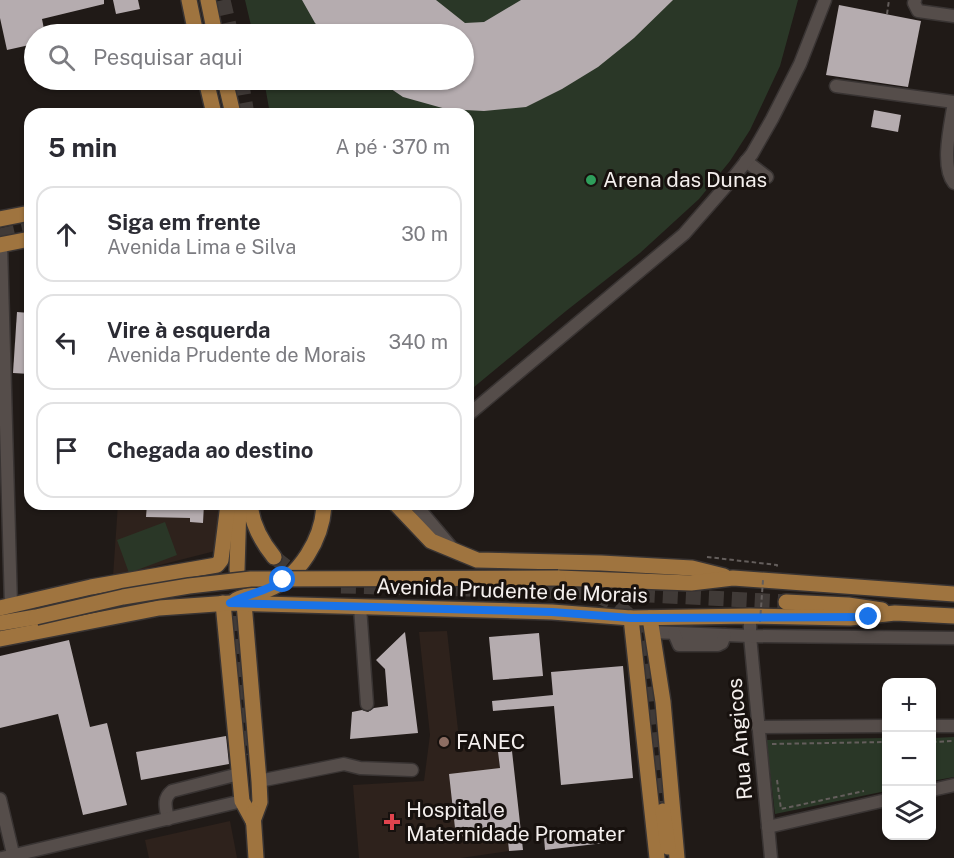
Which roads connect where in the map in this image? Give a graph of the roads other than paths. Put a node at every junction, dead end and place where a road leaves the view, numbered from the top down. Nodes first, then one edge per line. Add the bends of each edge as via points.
1 (189, 0) edge
2 (208, 0) edge
3 (825, 0) edge
4 (915, 0) edge
5 (954, 16) edge
6 (194, 24) edge
7 (213, 24) edge
8 (836, 86) dead end
9 (208, 90) edge
10 (227, 90) edge
11 (954, 102) edge
12 (213, 108) edge
13 (232, 108) edge
14 (746, 161) junction
15 (767, 177) dead end
16 (954, 183) edge
17 (24, 214) edge
18 (0, 219) edge
19 (24, 240) edge
20 (1, 245) edge
21 (474, 410) edge
22 (227, 510) edge
23 (239, 510) edge
24 (251, 510) edge
25 (324, 510) edge
26 (402, 510) edge
27 (420, 510) edge
28 (455, 552) junction
29 (274, 557) tunnel mouth
30 (237, 570) tunnel mouth
31 (733, 578) junction
32 (954, 594) edge
33 (786, 602) tunnel mouth
34 (232, 603) junction
35 (5, 607) edge
36 (360, 607) junction
37 (895, 613) junction
38 (954, 616) edge
39 (631, 618) junction
40 (755, 619) junction
41 (0, 623) edge
42 (651, 625) junction
43 (750, 636) junction
44 (954, 638) edge
45 (0, 639) edge
46 (367, 704) dead end
47 (758, 726) junction
48 (882, 726) edge
49 (936, 726) edge
50 (954, 726) edge
51 (248, 755) tunnel mouth
52 (412, 770) dead end
53 (240, 774) junction
54 (259, 781) junction
55 (954, 785) edge
56 (936, 789) edge
57 (0, 799) edge
58 (242, 801) junction
59 (882, 801) edge
60 (663, 811) tunnel mouth
61 (168, 819) junction
62 (253, 821) junction
63 (768, 827) junction
64 (667, 855) edge
65 (10, 857) edge
66 (256, 858) edge
67 (771, 858) edge

1 - 6 main road
2 - 7 main road
3 - 14 street via 800,64
4 - 5 street via 918,11
8 - 11 street
9 - 12 main road
10 - 13 main road
11 - 16 street via 946,165
14 - 15 street
14 - 21 street via 684,234
17 - 18 main road
19 - 20 main road
20 - 35 street
22 - 35 main road via 221,560 217,565 90,587
23 - 30 main road
24 - 29 main road via 258,534
25 - 34 main road via 318,535 302,563 276,585
26 - 28 main road via 427,537
27 - 28 street
28 - 31 main road via 481,561 692,568
31 - 32 main road, Avenida Prudente de Morais
31 - 41 main road, Avenida Prudente de Morais, bridge via 691,582 558,578 251,579 145,593
33 - 37 main road via 848,605
34 - 36 main road, Avenida Prudente de Morais
34 - 45 main road, Avenida Prudente de Morais via 159,608
34 - 53 main road
34 - 54 main road
36 - 39 main road, Avenida Prudente de Morais
36 - 46 street
37 - 38 main road, Avenida Prudente de Morais
37 - 40 main road, Avenida Prudente de Morais via 850,618
39 - 42 main road, Avenida Prudente de Morais
39 - 64 main road
40 - 42 main road, Avenida Prudente de Morais
40 - 43 street, Rua Angicos
42 - 43 street via 674,633
42 - 64 main road via 663,702
43 - 44 street
43 - 47 street, Rua Angicos
47 - 48 street
47 - 63 street, Rua Angicos
49 - 50 street
51 - 62 main road
52 - 54 street via 344,764
53 - 58 main road
53 - 61 street via 172,791 165,802
54 - 62 main road via 260,802
55 - 56 street
57 - 65 street
58 - 61 street
58 - 62 main road
59 - 63 street
60 - 64 main road
61 - 65 street
62 - 66 main road
63 - 67 street, Rua Angicos

